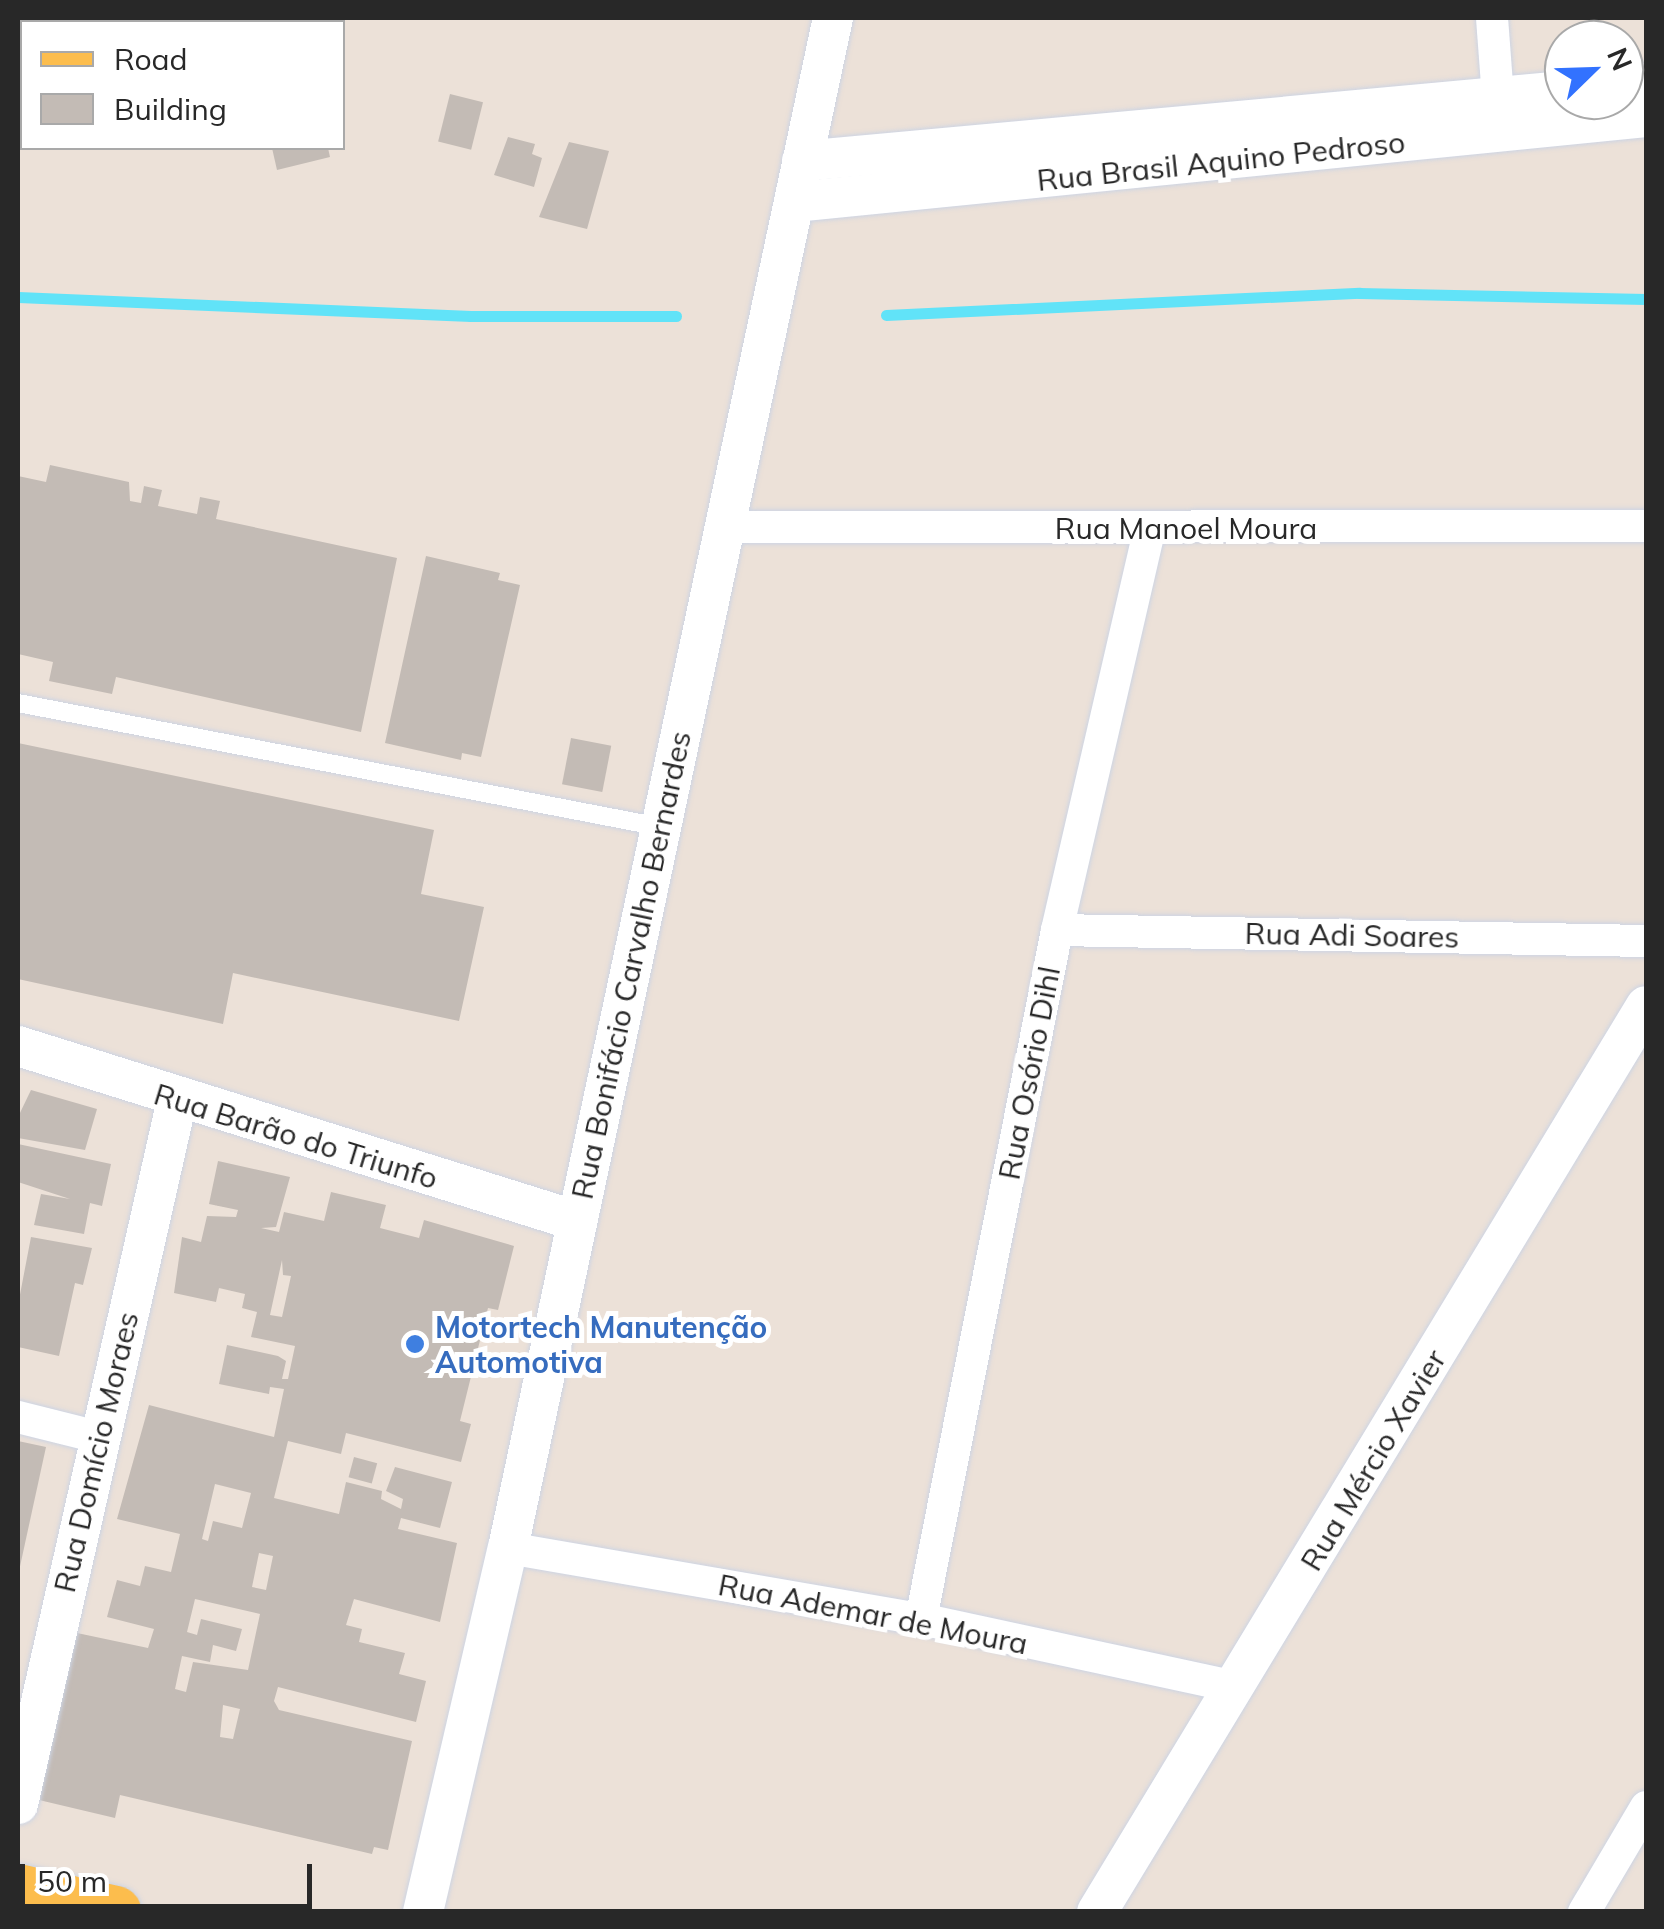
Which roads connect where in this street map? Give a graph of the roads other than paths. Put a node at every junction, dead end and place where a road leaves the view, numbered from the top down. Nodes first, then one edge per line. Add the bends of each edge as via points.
1 (833, 18) edge
2 (1492, 18) edge
3 (1544, 93) edge
4 (1498, 97) junction
5 (1646, 117) edge
6 (802, 162) junction
7 (794, 202) junction
8 (725, 526) junction
9 (1646, 526) edge
10 (1150, 528) junction
11 (18, 704) edge
12 (661, 827) junction
13 (1057, 930) junction
14 (1646, 940) edge
15 (1646, 1006) edge
16 (18, 1046) edge
17 (177, 1100) junction
18 (577, 1221) junction
19 (18, 1417) edge
20 (98, 1437) junction
21 (508, 1548) junction
22 (921, 1620) junction
23 (1236, 1687) junction
24 (18, 1804) edge
25 (1646, 1807) edge
26 (18, 1890) edge
27 (116, 1912) edge
28 (423, 1912) edge
29 (1097, 1912) edge
30 (1584, 1912) edge

1 - 6 street, Rua Bonifácio Carvalho Bernardes
2 - 4 street
3 - 4 street, Rua Brasil Aquino Pedroso
4 - 6 street, Rua Brasil Aquino Pedroso
5 - 7 street, Rua Brasil Aquino Pedroso
6 - 7 street, Rua Bonifácio Carvalho Bernardes
7 - 8 street, Rua Bonifácio Carvalho Bernardes
8 - 10 street, Rua Manoel Moura
8 - 12 street, Rua Bonifácio Carvalho Bernardes
9 - 10 street, Rua Manoel Moura
10 - 13 street, Rua Osório Dihl
11 - 12 lane
12 - 18 street, Rua Bonifácio Carvalho Bernardes
13 - 14 street, Rua Adi Soares
13 - 22 street, Rua Osório Dihl
15 - 23 street, Rua Mércio Xavier
16 - 17 street, Rua Barão do Triunfo
17 - 18 street, Rua Barão do Triunfo
17 - 20 street, Rua Domício Moraes
18 - 21 street, Rua Bonifácio Carvalho Bernardes
19 - 20 street
20 - 24 street, Rua Domício Moraes
21 - 22 street, Rua Ademar de Moura
21 - 28 street, Rua Bonifácio Carvalho Bernardes
22 - 23 street, Rua Ademar de Moura
23 - 29 street, Rua Mércio Xavier
25 - 30 street
26 - 27 main road

